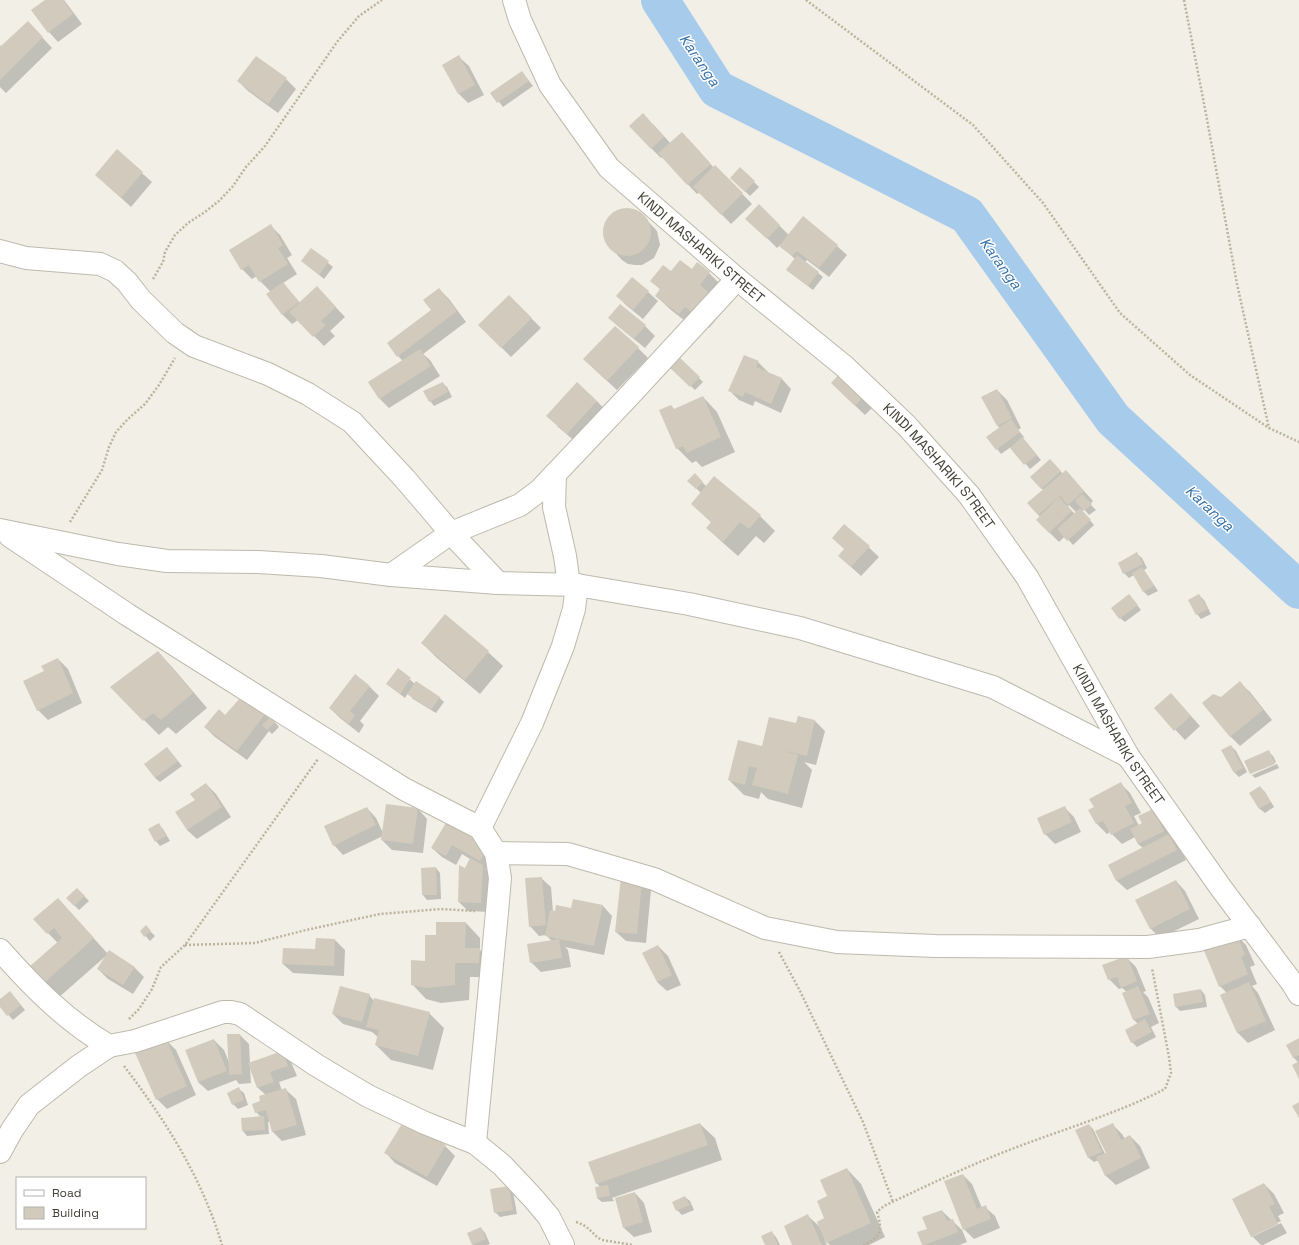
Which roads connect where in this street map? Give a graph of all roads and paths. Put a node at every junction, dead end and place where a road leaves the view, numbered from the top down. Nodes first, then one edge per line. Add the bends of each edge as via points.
1 (382, 0) edge
2 (502, 0) edge
3 (806, 0) edge
4 (1184, 0) edge
5 (517, 10) edge
6 (0, 251) edge
7 (737, 279) junction
8 (141, 300) junction
9 (186, 340) junction
10 (1269, 428) junction
11 (1299, 442) edge
12 (555, 474) junction
13 (1, 530) edge
14 (451, 533) junction
15 (58, 542) junction
16 (390, 575) junction
17 (498, 583) junction
18 (573, 585) junction
19 (331, 743) junction
20 (1128, 756) junction
21 (480, 828) junction
22 (496, 853) junction
23 (497, 912) junction
24 (1250, 926) junction
25 (765, 928) junction
26 (185, 944) junction
27 (1148, 947) junction
28 (0, 950) edge
29 (1299, 994) edge
30 (105, 1043) junction
31 (475, 1143) junction
32 (0, 1152) edge
33 (893, 1202) junction
34 (549, 1218) junction
35 (222, 1245) edge
36 (563, 1245) edge
37 (632, 1245) edge
38 (863, 1245) edge

1 - 8 path via 359,16 337,42 265,146 232,186 210,208 175,235
2 - 5 street, KINDI MASHARIKI STREET
3 - 10 path via 973,125 1043,204 1120,313 1190,375
4 - 10 path via 1237,284
5 - 7 street, KINDI MASHARIKI STREET via 550,85 609,168
6 - 8 street via 26,258 100,264 115,271
7 - 12 street
7 - 20 street, KINDI MASHARIKI STREET via 844,366 907,426 969,495 1027,577
8 - 9 street via 175,333
9 - 14 street via 194,346 268,374 308,394 352,422
9 - 15 path via 145,404 116,432 102,470
10 - 11 path
12 - 14 street via 540,490 520,505
12 - 18 street via 554,507
13 - 15 street
13 - 19 street via 128,616
14 - 16 street
14 - 17 street
15 - 16 street via 167,561 258,562 321,566
16 - 17 street
17 - 18 street
18 - 20 street via 689,604 800,628 909,661 993,687
18 - 21 street via 574,608 563,646 532,723
19 - 21 street via 404,789
19 - 26 path
20 - 24 street, KINDI MASHARIKI STREET
21 - 22 street
22 - 23 street via 500,878
22 - 25 street via 568,854 654,879
23 - 26 path via 441,909 380,914 254,943
23 - 31 street
24 - 27 street via 1199,940
24 - 29 street, KINDI MASHARIKI STREET
25 - 27 street via 837,942 934,946
25 - 33 path via 800,991 857,1110
26 - 30 path via 161,967 152,989 139,1009
27 - 33 path via 1171,1073 1165,1089 1017,1147
28 - 30 street via 29,983 61,1012
30 - 31 street via 135,1041 223,1012 240,1014 368,1096
30 - 32 street via 29,1105
30 - 35 path via 148,1097 169,1130 200,1186
31 - 34 street via 502,1165
33 - 38 path via 877,1212 880,1229 878,1236
34 - 36 street
34 - 37 path via 576,1222 602,1240

